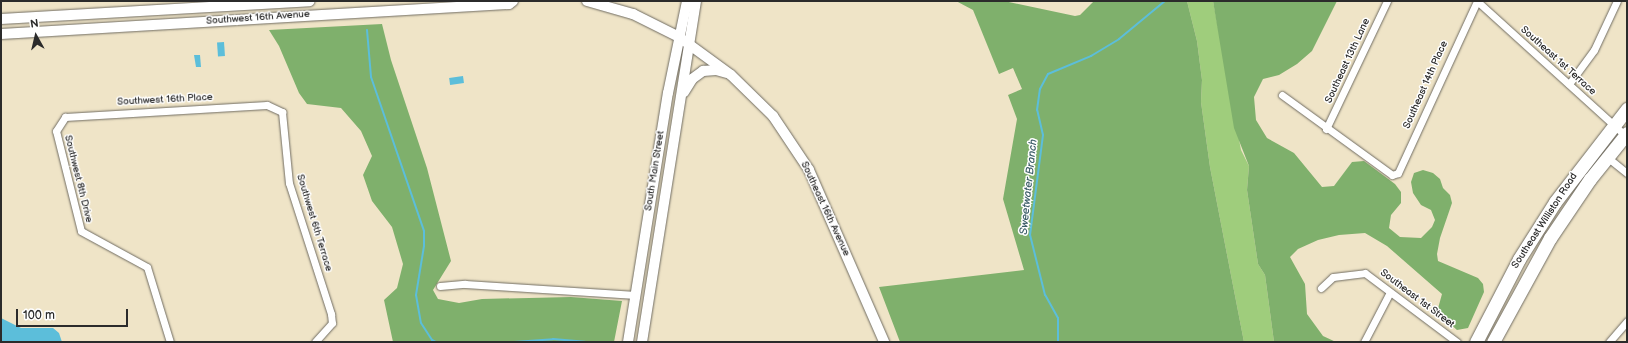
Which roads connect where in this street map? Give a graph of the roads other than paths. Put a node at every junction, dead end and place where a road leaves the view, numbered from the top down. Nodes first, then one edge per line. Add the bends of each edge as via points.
1 (309, 1) edge
2 (513, 1) edge
3 (587, 1) edge
4 (687, 1) edge
5 (696, 1) edge
6 (1387, 1) edge
7 (1477, 1) edge
8 (1618, 1) edge
9 (428, 5) edge
10 (1, 19) edge
11 (1, 34) edge
12 (679, 37) junction
13 (689, 43) junction
14 (731, 74) junction
15 (1569, 84) junction
16 (1282, 95) dead end
17 (681, 98) junction
18 (274, 108) joint
19 (1627, 109) edge
20 (59, 123) joint
21 (1614, 125) junction
22 (1326, 129) junction
23 (1626, 134) edge
24 (1607, 157) junction
25 (1627, 173) edge
26 (649, 205) junction
27 (665, 210) junction
28 (1519, 259) junction
29 (1532, 267) junction
30 (440, 286) dead end
31 (1321, 288) dead end
32 (1390, 292) junction
33 (636, 295) junction
34 (650, 298) junction
35 (1627, 321) edge
36 (170, 342) edge
37 (315, 342) edge
38 (628, 342) edge
39 (642, 342) edge
40 (884, 342) edge
41 (1364, 342) edge
42 (1457, 342) edge
43 (1476, 342) edge
44 (1493, 342) edge
45 (1609, 342) edge

1 - 10 main road, Southwest 16th Avenue
2 - 9 main road, Southwest 16th Avenue via 509,4
3 - 12 main road via 652,21
4 - 12 main road, South Main Street
5 - 13 main road, South Main Street
6 - 22 street, Southeast 13th Lane
7 - 15 street, Southeast 1st Terrace
7 - 22 street, Southeast 14th Place via 1398,172 1392,175
8 - 15 street via 1594,50
9 - 11 main road, Southwest 16th Avenue
12 - 13 main road
12 - 26 main road, South Main Street
13 - 14 main road, Southeast 16th Avenue
13 - 17 main road, South Main Street
14 - 17 main road via 716,70 703,71 692,79
14 - 40 main road, Southeast 16th Avenue via 773,116 809,170
15 - 21 street, Southeast 1st Terrace
16 - 22 street
17 - 27 main road, South Main Street
18 - 20 street, Southwest 16th Place via 267,105 93,114 65,117
18 - 37 street, Southwest 6th Terrace via 282,112 289,183 331,314 332,323
19 - 21 highway, Southeast Williston Road
20 - 36 street, Southwest 8th Drive via 56,131 81,231 148,267
21 - 23 street, Southeast 1st Terrace
21 - 28 highway, Southeast Williston Road via 1555,202
23 - 24 highway, Southeast Williston Road
24 - 25 street
24 - 29 highway, Southeast Williston Road via 1568,210
26 - 27 main road
26 - 33 main road, South Main Street
27 - 34 main road, South Main Street
28 - 29 highway
28 - 43 highway, Southeast Williston Road
29 - 44 highway, Southeast Williston Road
30 - 33 street via 466,284
31 - 32 street, Southeast 1st Street via 1333,277 1365,273
32 - 41 street
32 - 42 street, Southeast 1st Street
33 - 34 main road
33 - 38 main road, South Main Street
34 - 39 main road, South Main Street
35 - 45 street

